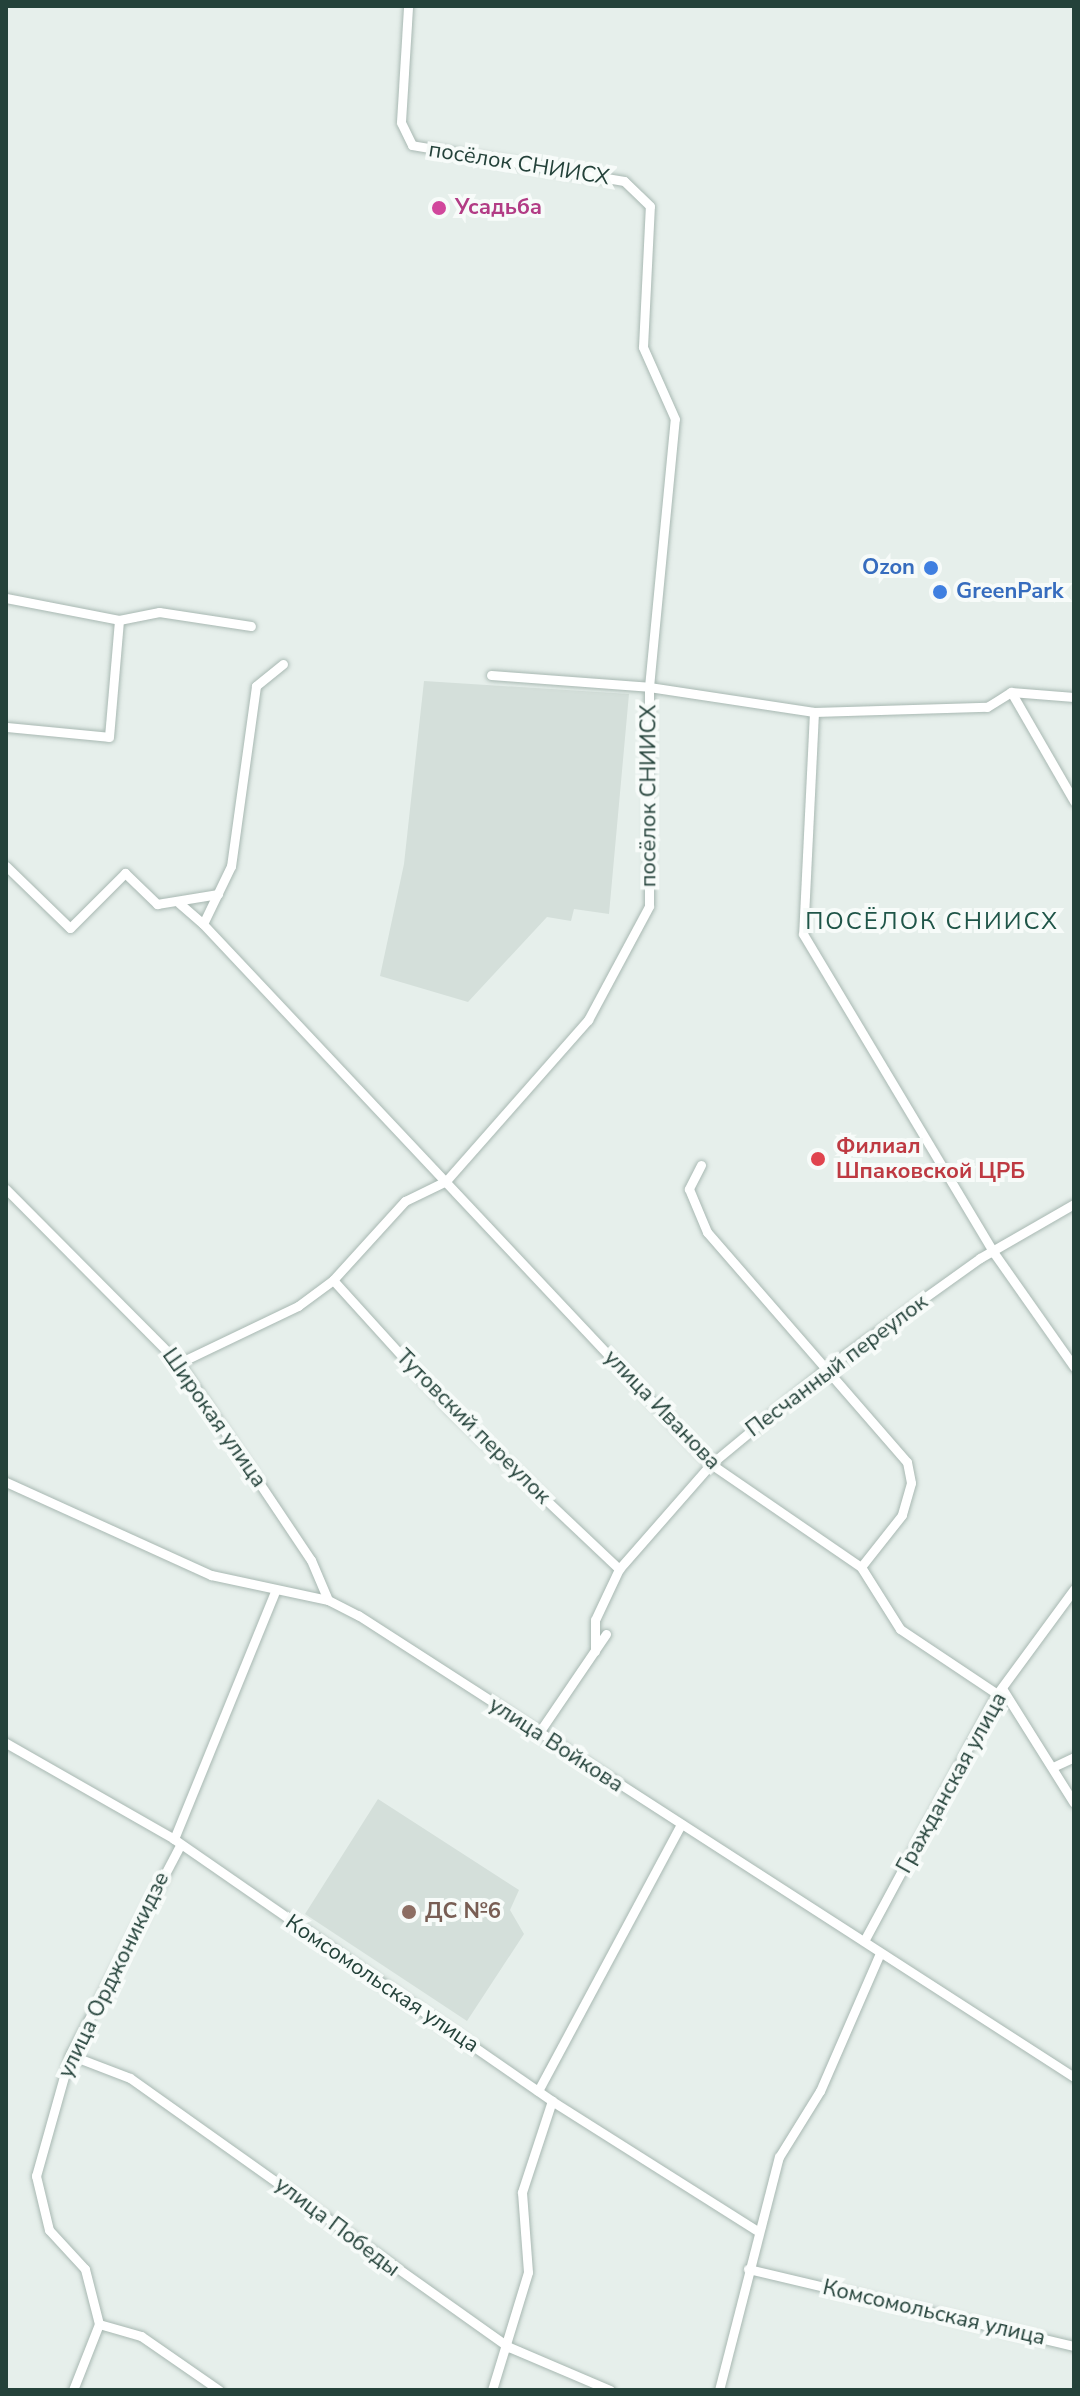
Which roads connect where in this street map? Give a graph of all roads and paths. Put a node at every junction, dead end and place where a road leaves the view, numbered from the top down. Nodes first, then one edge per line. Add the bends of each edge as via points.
1 (408, 6) edge
2 (6, 598) edge
3 (119, 620) junction
4 (251, 626) dead end
5 (283, 664) dead end
6 (491, 675) dead end
7 (649, 687) junction
8 (1011, 692) junction
9 (1074, 697) edge
10 (814, 712) junction
11 (6, 727) edge
12 (1074, 801) edge
13 (6, 866) edge
14 (218, 894) junction
15 (179, 903) junction
16 (203, 924) junction
17 (701, 1165) dead end
18 (446, 1181) junction
19 (6, 1189) edge
20 (1074, 1204) edge
21 (994, 1253) junction
22 (333, 1280) junction
23 (179, 1363) junction
24 (829, 1366) junction
25 (1074, 1367) edge
26 (711, 1464) junction
27 (6, 1482) edge
28 (861, 1567) junction
29 (619, 1569) junction
30 (1074, 1589) edge
31 (275, 1592) junction
32 (328, 1600) junction
33 (606, 1634) dead end
34 (595, 1651) junction
35 (1000, 1692) junction
36 (538, 1734) junction
37 (6, 1743) edge
38 (1074, 1757) edge
39 (1055, 1766) junction
40 (1074, 1803) edge
41 (681, 1824) junction
42 (176, 1843) junction
43 (864, 1941) junction
44 (880, 1953) junction
45 (70, 2055) junction
46 (1074, 2077) edge
47 (538, 2091) junction
48 (552, 2101) junction
49 (756, 2230) junction
50 (748, 2269) junction
51 (99, 2324) junction
52 (1074, 2346) edge
53 (509, 2347) junction
54 (73, 2390) edge
55 (219, 2390) edge
56 (492, 2390) edge
57 (610, 2390) edge
58 (719, 2390) edge

1 - 7 street, посёлок СНИИСХ via 401,122 412,145 624,181 650,206 643,347 675,419
2 - 3 street
3 - 4 street via 159,612
3 - 11 street via 109,737
5 - 14 street via 256,686 231,866
6 - 7 street, посёлок СНИИСХ
7 - 10 street, посёлок СНИИСХ
7 - 18 street, посёлок СНИИСХ via 649,906 588,1020
8 - 9 street
8 - 10 street, посёлок СНИИСХ via 987,707
8 - 12 street
10 - 21 street via 803,934
13 - 15 street via 70,928 125,873 157,904
14 - 15 street
14 - 16 street
15 - 16 street, улица Иванова
16 - 18 street, улица Иванова
17 - 24 street via 689,1189 707,1232
18 - 22 street via 405,1201
18 - 26 street, улица Иванова
19 - 23 street, Широкая улица
20 - 21 street, Песчанный переулок
21 - 24 street, Песчанный переулок
21 - 25 street
22 - 23 street via 298,1306
22 - 29 street, Тутовский переулок via 450,1409
23 - 32 street, Широкая улица via 311,1560
24 - 26 street, Песчанный переулок
24 - 28 street via 907,1462 911,1483 902,1515
26 - 28 street, улица Иванова
26 - 29 street, Песчанный переулок
27 - 31 street, улица Войкова via 211,1575
28 - 35 street, улица Иванова via 900,1629
29 - 34 street, Песчанный переулок via 595,1620
30 - 35 street, Гражданская улица
31 - 32 street, улица Войкова
31 - 42 street, улица Орджоникидзе
32 - 36 street, улица Войкова
33 - 34 street
34 - 36 street
35 - 39 street
35 - 43 street, Гражданская улица
36 - 41 street, улица Войкова
37 - 42 street, Комсомольская улица
38 - 39 street
39 - 40 street
41 - 43 street, улица Войкова
41 - 47 street
42 - 45 street, улица Орджоникидзе
42 - 47 street, Комсомольская улица
43 - 44 street, улица Войкова
44 - 46 street, улица Войкова
44 - 49 street via 820,2091 779,2157
45 - 51 street, улица Орджоникидзе via 36,2176 38,2197 49,2230 85,2269
45 - 53 street, улица Победы via 120,2071
47 - 48 street, Комсомольская улица
48 - 49 street, Комсомольская улица
48 - 53 street via 522,2192 528,2272
49 - 50 street
50 - 52 street, Комсомольская улица
50 - 58 street
51 - 54 street
51 - 55 street via 141,2336
53 - 56 street
53 - 57 street, улица Победы

